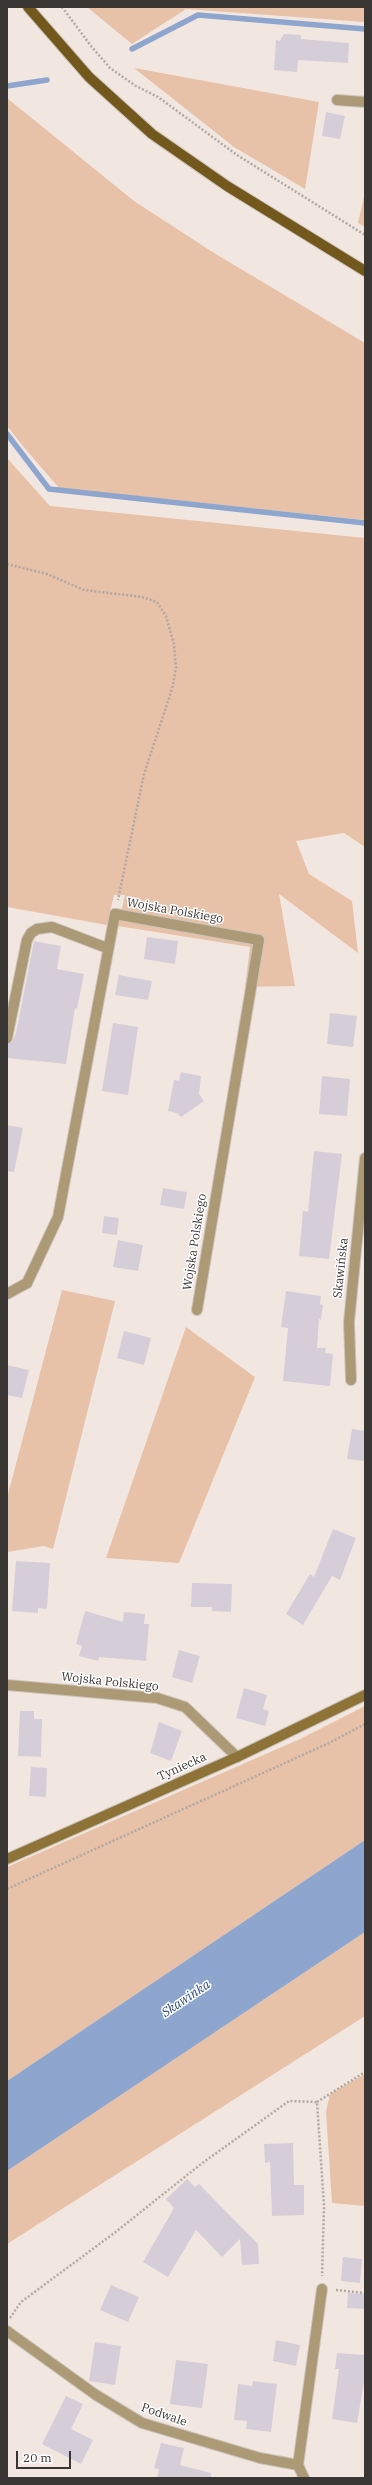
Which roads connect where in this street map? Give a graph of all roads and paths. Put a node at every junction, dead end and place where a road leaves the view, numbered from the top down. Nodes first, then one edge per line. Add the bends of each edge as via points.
1 (28, 7) edge
2 (62, 7) edge
3 (337, 100) dead end
4 (365, 102) edge
5 (365, 235) edge
6 (365, 270) edge
7 (7, 564) edge
8 (115, 914) junction
9 (107, 948) junction
10 (7, 1038) edge
11 (365, 1158) edge
12 (7, 1294) edge
13 (197, 1310) dead end
14 (350, 1380) dead end
15 (7, 1685) edge
16 (365, 1695) edge
17 (365, 1724) edge
18 (237, 1757) junction
19 (7, 1859) edge
20 (7, 1889) edge
21 (365, 2072) edge
22 (317, 2102) junction
23 (322, 2289) junction
24 (365, 2293) edge
25 (7, 2324) edge
26 (7, 2332) edge
27 (298, 2465) junction
28 (304, 2478) edge

1 - 6 main road via 89,77 152,134 226,186
2 - 5 path via 110,68 158,97 237,155
3 - 4 street
7 - 8 path via 47,574 84,590 142,597 158,602 166,616 174,644 176,668 172,689 144,774
8 - 9 street, Wojska Polskiego
8 - 13 street, Wojska Polskiego via 259,940
9 - 10 street via 52,928 37,929 31,933 27,940
9 - 12 street, Wojska Polskiego via 58,1217 27,1283
11 - 14 street, Skawińska via 349,1322
15 - 18 street, Wojska Polskiego via 157,1698 185,1707
16 - 18 street, Tyniecka
17 - 20 path via 329,1743
18 - 19 street, Tyniecka
21 - 22 path
22 - 23 path via 324,2206
22 - 25 path via 289,2101 201,2164 117,2231 21,2302
23 - 24 path
23 - 27 street
26 - 27 street, Podwale via 96,2395 142,2423 260,2458
27 - 28 street

